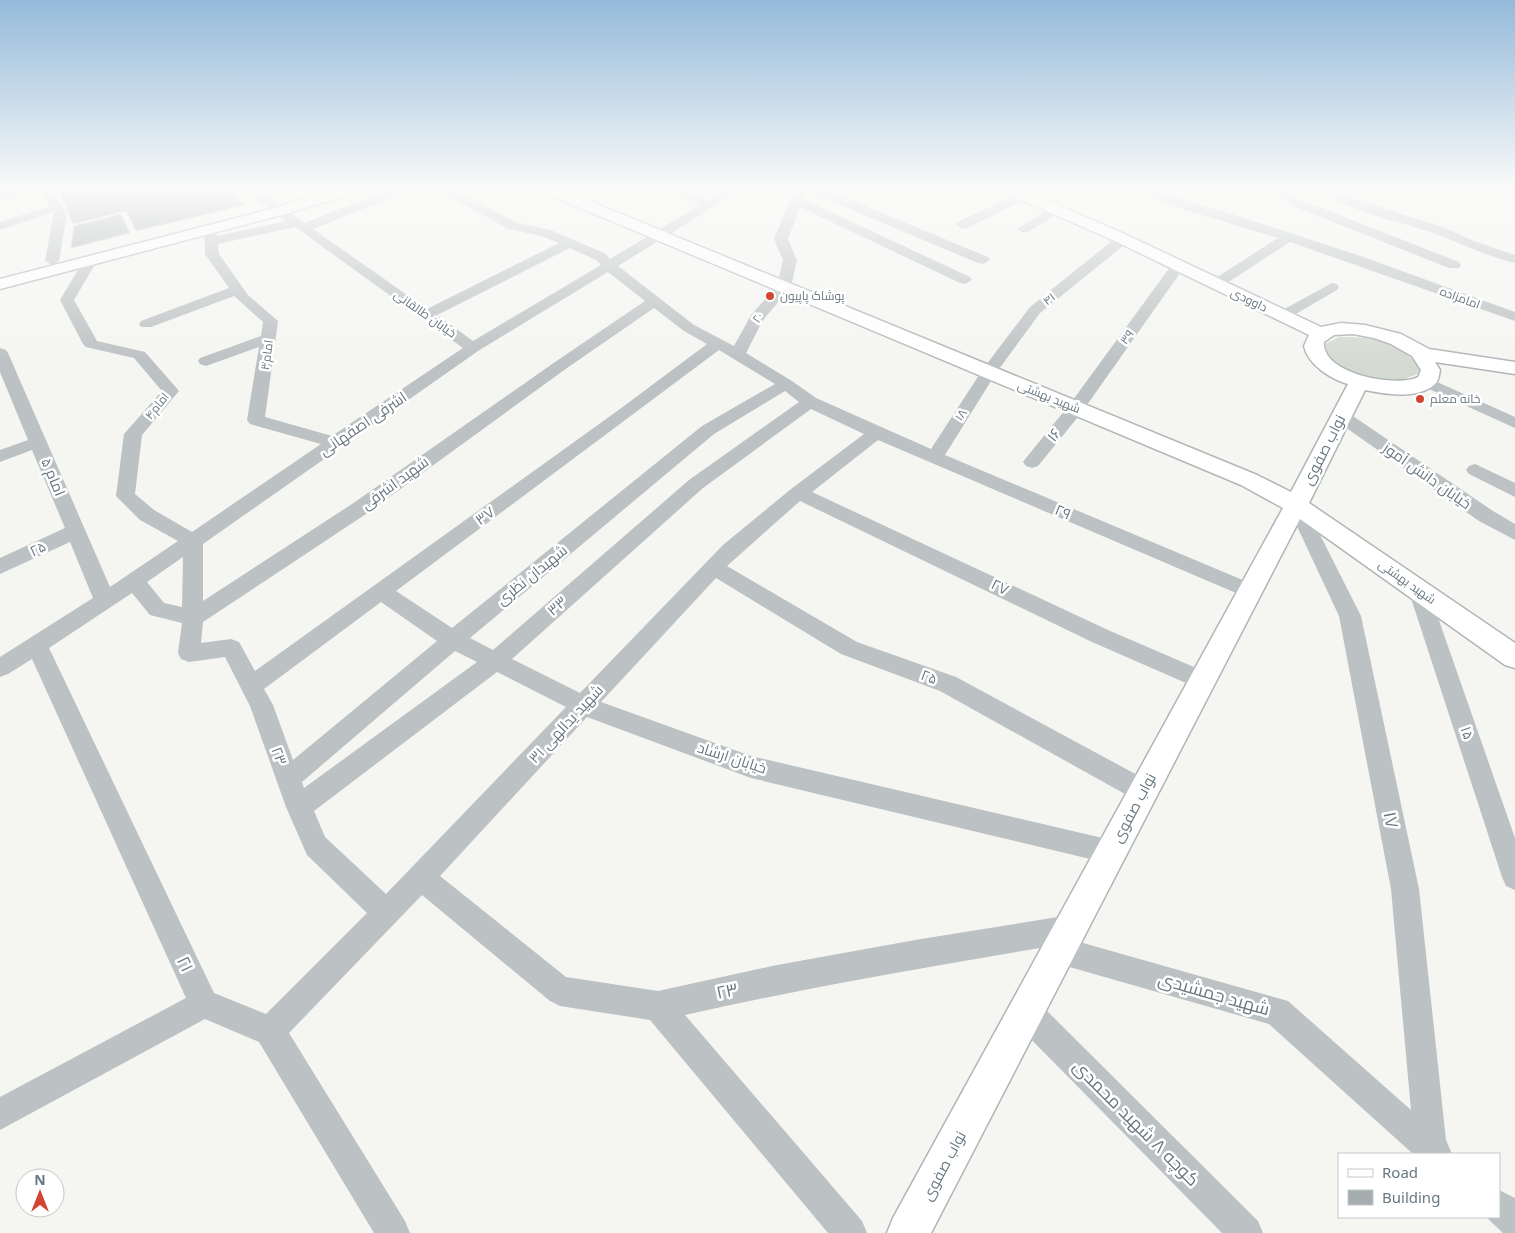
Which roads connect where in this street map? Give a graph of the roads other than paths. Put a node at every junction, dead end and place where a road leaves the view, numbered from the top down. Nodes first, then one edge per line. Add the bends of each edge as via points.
1 (54, 249) edge
2 (106, 249) edge
3 (148, 249) edge
4 (212, 249) edge
5 (333, 249) edge
6 (558, 249) edge
7 (582, 249) edge
8 (639, 249) edge
9 (690, 249) edge
10 (785, 249) edge
11 (902, 249) edge
12 (955, 249) edge
13 (1111, 249) edge
14 (1142, 249) edge
15 (1272, 249) edge
16 (1319, 249) edge
17 (1412, 249) edge
18 (1483, 249) edge
19 (1515, 259) edge
20 (982, 260) dead end
21 (52, 261) junction
22 (90, 261) junction
23 (1454, 265) dead end
24 (609, 266) junction
25 (1178, 266) junction
26 (0, 275) edge
27 (965, 280) dead end
28 (0, 284) edge
29 (1216, 284) junction
30 (784, 287) junction
31 (1332, 287) dead end
32 (238, 290) junction
33 (654, 302) junction
34 (426, 315) junction
35 (1282, 316) junction
36 (1515, 317) edge
37 (146, 324) dead end
38 (1321, 334) junction
39 (269, 338) junction
40 (717, 344) junction
41 (473, 348) junction
42 (1420, 353) junction
43 (738, 354) junction
44 (1, 356) edge
45 (206, 361) dead end
46 (1515, 368) edge
47 (989, 372) junction
48 (1359, 382) junction
49 (1426, 382) junction
50 (786, 384) junction
51 (810, 402) junction
52 (1076, 408) junction
53 (1342, 416) junction
54 (1515, 422) edge
55 (876, 433) junction
56 (38, 442) junction
57 (336, 443) junction
58 (0, 456) edge
59 (934, 458) junction
60 (1032, 462) dead end
61 (1475, 470) dead end
62 (1515, 491) edge
63 (798, 493) junction
64 (1296, 505) junction
65 (76, 531) junction
66 (1515, 533) edge
67 (193, 541) junction
68 (714, 567) junction
69 (0, 568) edge
70 (134, 581) junction
71 (1418, 590) junction
72 (1250, 591) junction
73 (381, 592) junction
74 (105, 601) junction
75 (193, 618) junction
76 (453, 640) junction
77 (37, 645) junction
78 (1515, 657) edge
79 (495, 661) junction
80 (0, 668) edge
81 (1202, 681) junction
82 (251, 686) junction
83 (583, 706) junction
84 (288, 779) junction
85 (1143, 792) junction
86 (299, 807) junction
87 (1111, 852) junction
88 (421, 877) junction
89 (1515, 877) edge
90 (387, 914) junction
91 (1064, 939) junction
92 (204, 1004) junction
93 (658, 1006) junction
94 (1026, 1012) junction
95 (270, 1032) junction
96 (0, 1114) edge
97 (1434, 1151) edge
98 (1500, 1208) edge
99 (1515, 1221) edge
100 (393, 1233) edge
101 (850, 1233) edge
102 (908, 1233) edge
103 (1246, 1233) edge

1 - 21 street
2 - 21 main road
3 - 22 main road
4 - 32 street, امام۳ via 212,254
5 - 34 street, خیابان طالقانی
6 - 34 street
7 - 24 street, ۲۹ via 601,257
8 - 24 street, اشرفی اصفهانی
9 - 30 main road, شهید بهشتی
10 - 30 street via 790,260
11 - 27 street
12 - 20 street
13 - 47 street, ۴۱ via 1036,310
14 - 25 main road, داوودی
15 - 29 street
16 - 36 street, امامزاده
17 - 23 street
18 - 19 street
21 - 26 main road
22 - 28 main road
22 - 67 street, امام۴ via 66,300 92,344 139,355 171,391 133,434 125,496 148,515
24 - 33 street, ۲۹
24 - 41 street, اشرفی اصفهانی
25 - 29 main road, داوودی
25 - 52 street, ۳۹
29 - 35 main road, داوودی
30 - 43 street, ۲۰ via 756,318
30 - 47 main road, شهید بهشتی
31 - 35 street
32 - 37 street
32 - 39 street, امام۳ via 271,321
33 - 40 street, ۲۹ via 688,328
33 - 75 street, شهید اشرفی via 561,364 359,509
34 - 41 street, خیابان طالقانی
35 - 38 main road, داوودی
38 - 42 main road via 1360,329 1393,338
38 - 48 main road via 1315,341 1318,358 1335,371
39 - 45 street
39 - 57 street, امام۳ via 256,420
40 - 43 street, ۲۹
40 - 73 street, ۳۷
41 - 57 street, اشرفی اصفهانی
42 - 46 main road
42 - 49 main road via 1432,371
43 - 50 street, ۲۹
44 - 56 street, امام ۵
47 - 52 main road, شهید بهشتی
47 - 59 street, ۱۸
48 - 49 main road via 1395,389 1411,388
48 - 53 main road, نواب صفوی
49 - 54 street
50 - 51 street, ۲۹
50 - 76 street, شهیدان نظری via 708,430
51 - 55 street, ۲۹
51 - 79 street, ۳۳ via 696,484
52 - 60 street, ۱۶
52 - 64 main road, شهید بهشتی via 1249,480
53 - 64 main road, نواب صفوی
53 - 66 street, خیابان دانش آموز
55 - 59 street, ۲۹
55 - 63 street, ۳۱ شهید یدالهی
56 - 58 street
56 - 65 street, امام ۵
57 - 67 street, اشرفی اصفهانی
59 - 72 street, ۲۹
61 - 62 street
63 - 68 street, ۳۱ شهید یدالهی
63 - 81 street, ۲۷
64 - 71 main road, شهید بهشتی
64 - 72 main road, نواب صفوی
64 - 97 street, ۱۷ via 1350,616 1405,889
65 - 69 street, ۲۵
65 - 74 street, امام ۵
67 - 70 street, اشرفی اصفهانی
67 - 75 street
68 - 83 street, ۳۱ شهید یدالهی
68 - 85 street, ۲۵ via 848,648 948,684
70 - 74 street, اشرفی اصفهانی
70 - 75 street via 157,609
71 - 78 main road, شهید بهشتی
71 - 89 street, ۱۵
72 - 81 main road, نواب صفوی
73 - 76 street, خیابان ارشاد
73 - 82 street, ۳۷
74 - 77 street, اشرفی اصفهانی
75 - 82 street, ۲۳ via 189,653 231,648
76 - 79 street, خیابان ارشاد
76 - 84 street, شهیدان نظری
77 - 80 street, اشرفی اصفهانی
77 - 92 street, ۲۱
79 - 83 street, خیابان ارشاد
79 - 86 street, ۳۳
81 - 85 main road, نواب صفوی
82 - 84 street, ۲۳ via 262,705
83 - 87 street, خیابان ارشاد via 751,767
83 - 88 street, ۳۱ شهید یدالهی
84 - 86 street, ۲۳
85 - 87 main road, نواب صفوی
86 - 90 street, ۲۳ via 316,846
87 - 91 main road, نواب صفوی
88 - 90 street, ۳۱ شهید یدالهی
88 - 93 street, ۲۳ via 560,991
90 - 95 street, ۳۱ شهید یدالهی
91 - 93 street, ۲۳ via 806,974
91 - 94 main road, نواب صفوی
91 - 97 street, شهید جمشیدی via 1277,1012
92 - 95 street
92 - 96 street
93 - 101 street
94 - 102 main road, نواب صفوی
94 - 103 street, کوچه ۸ شهید محمدی
95 - 100 street
98 - 99 street

